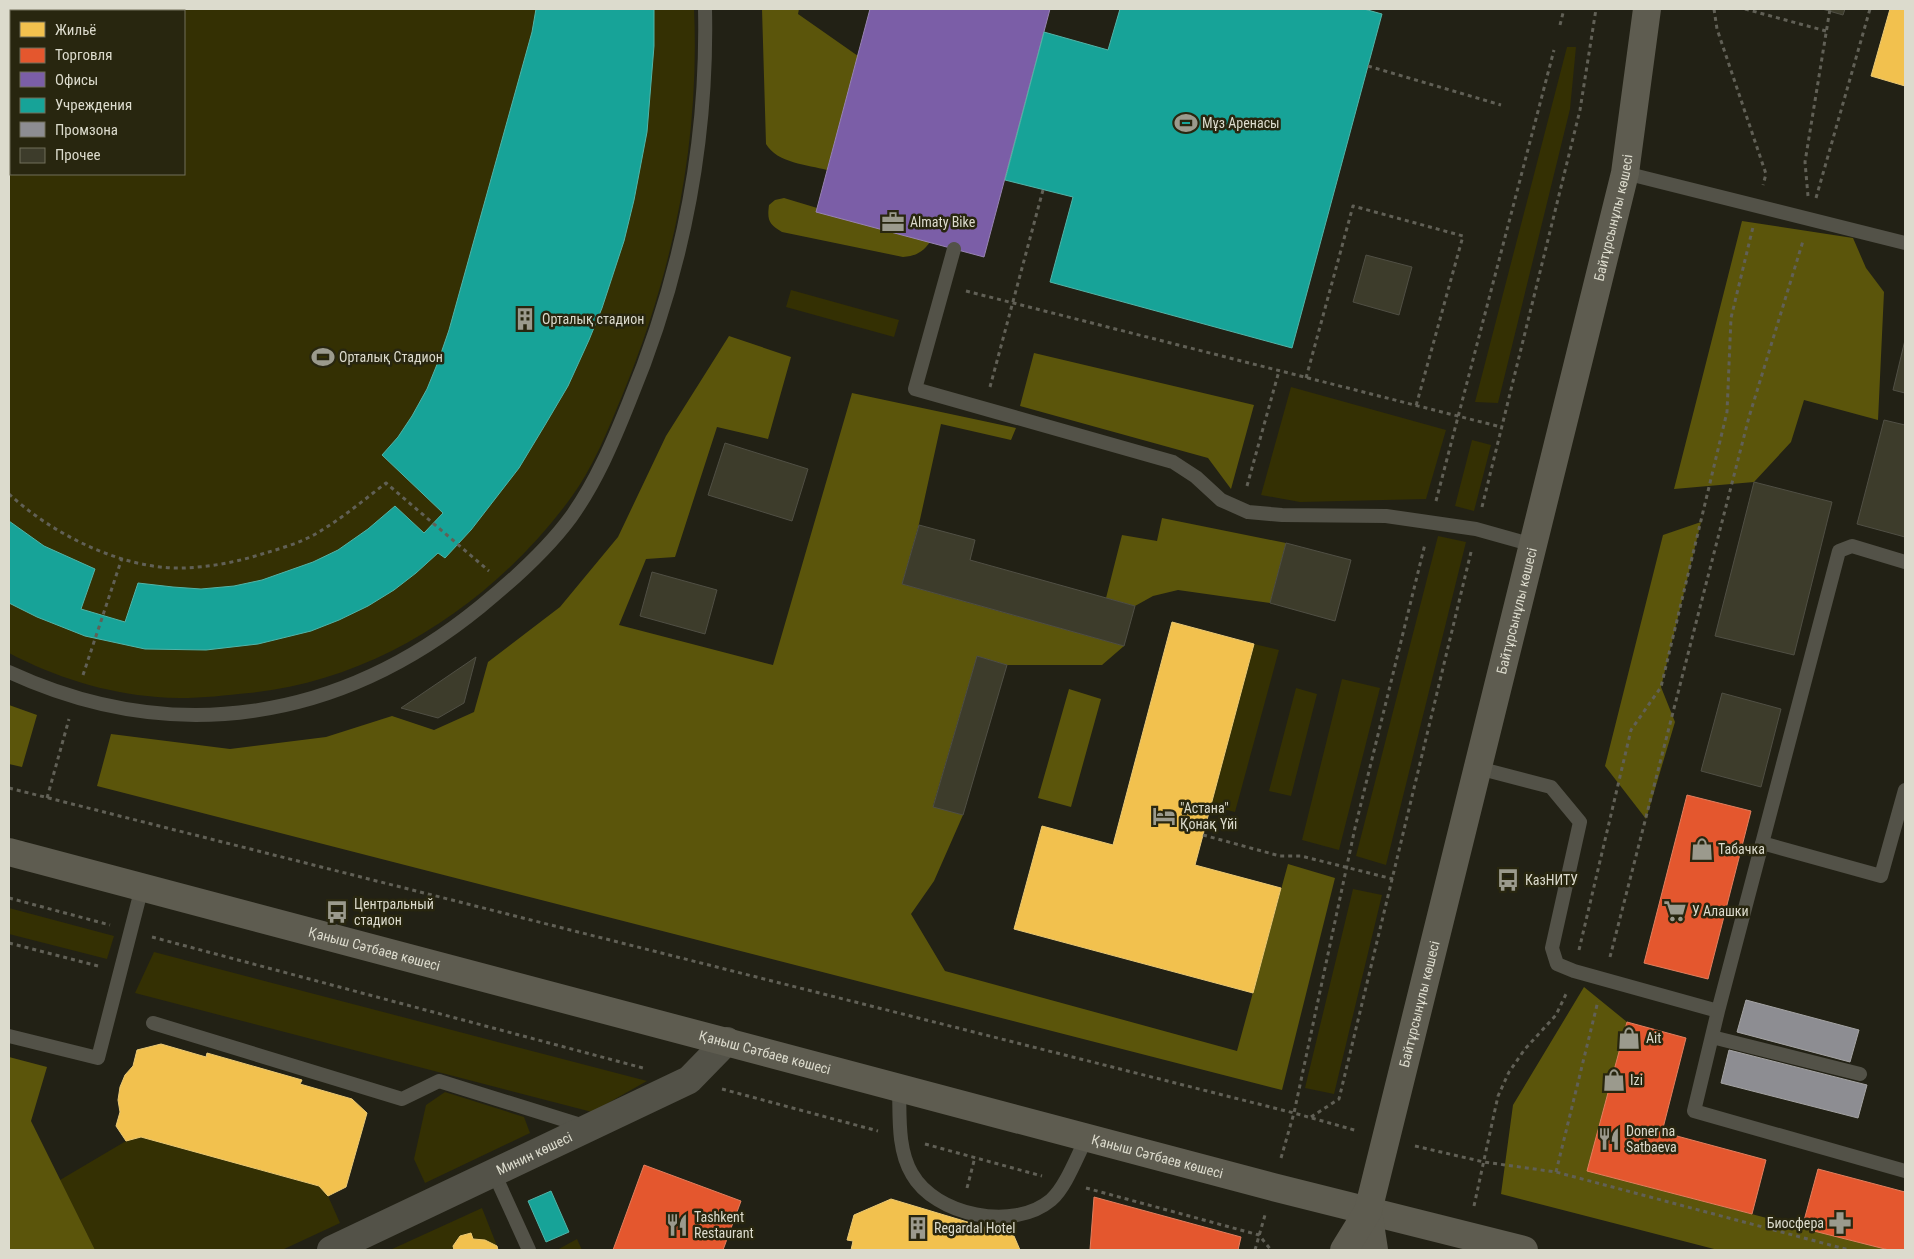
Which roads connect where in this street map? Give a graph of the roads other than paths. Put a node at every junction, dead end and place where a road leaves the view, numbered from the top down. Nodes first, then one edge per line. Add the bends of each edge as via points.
1 (705, 9) edge
2 (1647, 9) edge
3 (1625, 173) junction
4 (1905, 243) edge
5 (954, 249) dead end
6 (1533, 544) junction
7 (1905, 562) edge
8 (9, 672) edge
9 (1478, 768) junction
10 (1905, 790) edge
11 (1762, 843) junction
12 (9, 852) edge
13 (142, 887) junction
14 (1718, 1011) junction
15 (153, 1023) dead end
16 (9, 1036) edge
17 (1712, 1037) junction
18 (727, 1041) junction
19 (1860, 1074) dead end
20 (899, 1087) junction
21 (590, 1128) junction
22 (1087, 1137) junction
23 (1905, 1171) edge
24 (494, 1173) junction
25 (1368, 1211) junction
26 (331, 1250) edge
27 (529, 1250) edge
28 (1344, 1250) edge
29 (1374, 1250) edge
30 (1524, 1250) edge

1 - 8 lane via 703,110 688,216 675,272 639,380 599,470 571,517 505,586 431,643 390,667 310,699 267,710 174,714 121,709 38,686
2 - 3 main road, Байтұрсынұлы көшесі
3 - 4 lane
3 - 6 main road, Байтұрсынұлы көшесі
5 - 6 lane via 915,389 1173,462 1196,477 1221,500 1248,512 1386,516 1476,529
6 - 9 main road, Байтұрсынұлы көшесі
7 - 11 lane via 1852,546 1839,551
9 - 14 lane via 1551,787 1580,822 1552,948 1557,964
9 - 25 main road, Байтұрсынұлы көшесі
10 - 11 lane via 1881,876
11 - 14 lane
12 - 13 main road, Қаныш Сәтбаев көшесі
13 - 16 lane via 98,1058
13 - 18 main road, Қаныш Сәтбаев көшесі
14 - 17 lane
15 - 21 lane via 402,1099 439,1081
17 - 19 lane
17 - 23 lane via 1694,1111
18 - 20 main road, Қаныш Сәтбаев көшесі
18 - 21 street, Минин көшесі via 689,1080
20 - 22 main road, Қаныш Сәтбаев көшесі
20 - 22 lane via 901,1137 911,1172 918,1184 942,1203 984,1216 1020,1216 1050,1201 1064,1182
21 - 24 street, Минин көшесі
22 - 25 main road, Қаныш Сәтбаев көшесі
24 - 26 street, Минин көшесі
24 - 27 lane
25 - 28 main road, Байтұрсынұлы көшесі
25 - 29 main road, Байтұрсынұлы көшесі
25 - 30 main road, Қаныш Сәтбаев көшесі

